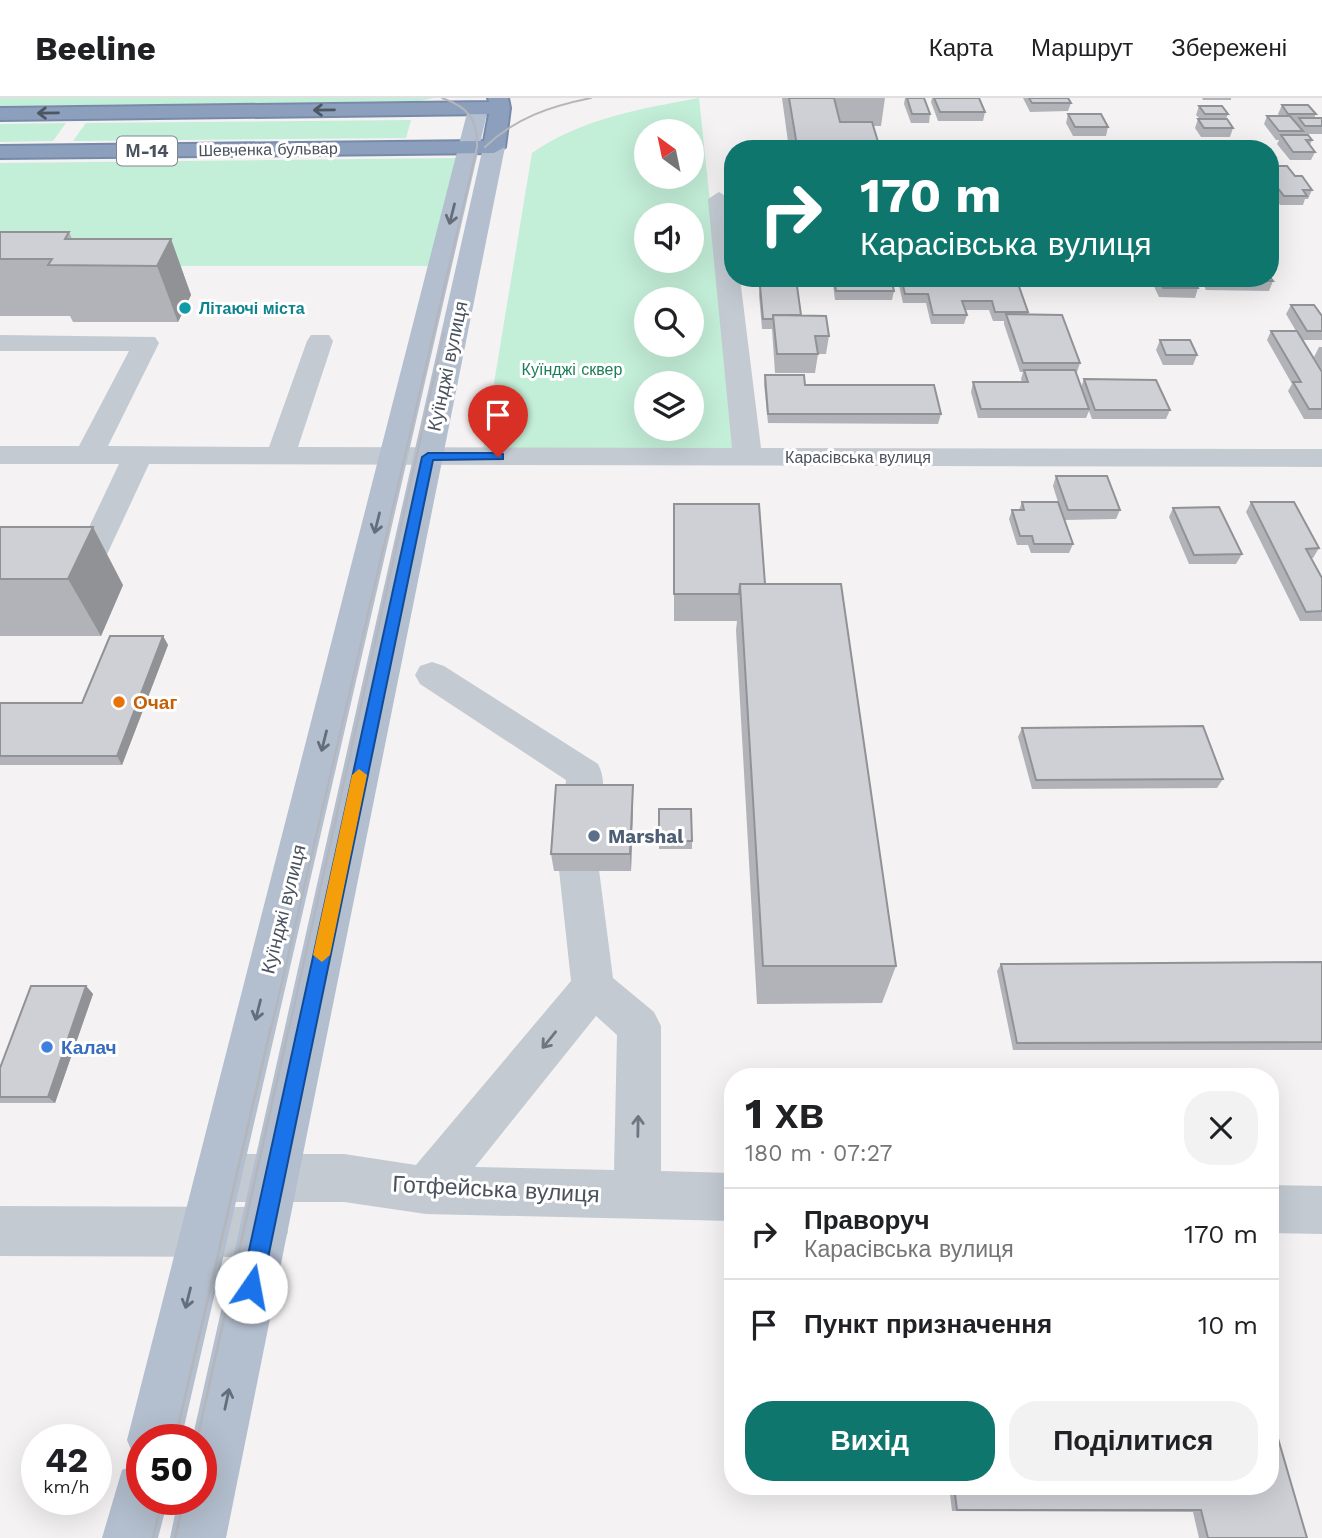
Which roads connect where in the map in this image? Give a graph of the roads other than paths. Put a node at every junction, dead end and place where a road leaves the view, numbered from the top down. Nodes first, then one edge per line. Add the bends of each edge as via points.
1 (492, 103) edge
2 (82, 113) junction
3 (0, 114) edge
4 (481, 147) junction
5 (0, 152) edge
6 (56, 152) junction
7 (719, 199) dead end
8 (724, 243) edge
9 (729, 287) edge
10 (320, 341) dead end
11 (0, 343) edge
12 (0, 455) edge
13 (89, 456) junction
14 (138, 456) junction
15 (280, 456) junction
16 (410, 456) junction
17 (748, 457) junction
18 (1322, 458) edge
19 (0, 555) edge
20 (432, 675) dead end
21 (583, 802) edge
22 (579, 870) edge
23 (593, 987) junction
24 (218, 1178) junction
25 (274, 1179) junction
26 (426, 1190) junction
27 (637, 1194) junction
28 (724, 1197) edge
29 (1279, 1209) edge
30 (1322, 1210) edge
31 (0, 1231) edge
32 (263, 1231) junction
33 (204, 1232) junction
34 (158, 1424) edge
35 (136, 1515) edge
36 (130, 1538) edge
37 (198, 1538) edge

1 -> 2 highway, Шевченка бульвар / М-14
1 - 4 main road, Куїнджі вулиця
2 -> 3 highway, Шевченка бульвар / М-14
2 - 6 highway
4 - 6 highway, Шевченка бульвар / М-14
4 - 16 main road, Куїнджі вулиця
4 -> 16 main road, Куїнджі вулиця
5 - 6 highway, Шевченка бульвар / М-14
7 - 8 street
9 - 17 street
10 - 15 street
11 - 13 street via 146,343
12 - 13 street, Карасівська вулиця
13 - 14 street, Карасівська вулиця
14 - 15 street, Карасівська вулиця
14 - 19 street via 92,555
15 - 16 street, Карасівська вулиця
16 - 17 street, Карасівська вулиця
16 -> 24 main road, Куїнджі вулиця
16 - 25 main road, Куїнджі вулиця
17 - 18 street, Карасівська вулиця
20 - 21 street via 585,774
22 - 23 street
23 -> 26 street
27 -> 23 street via 639,1027
24 - 25 street, Готфейська вулиця
24 - 33 main road, Куїнджі вулиця
25 - 26 street, Готфейська вулиця via 344,1178
25 - 32 main road, Куїнджі вулиця
26 - 27 street, Готфейська вулиця
27 - 28 street, Готфейська вулиця
29 - 30 street
31 - 33 street
32 - 33 street
37 -> 32 main road, Куїнджі вулиця
33 -> 34 main road, Куїнджі вулиця
35 - 36 main road

